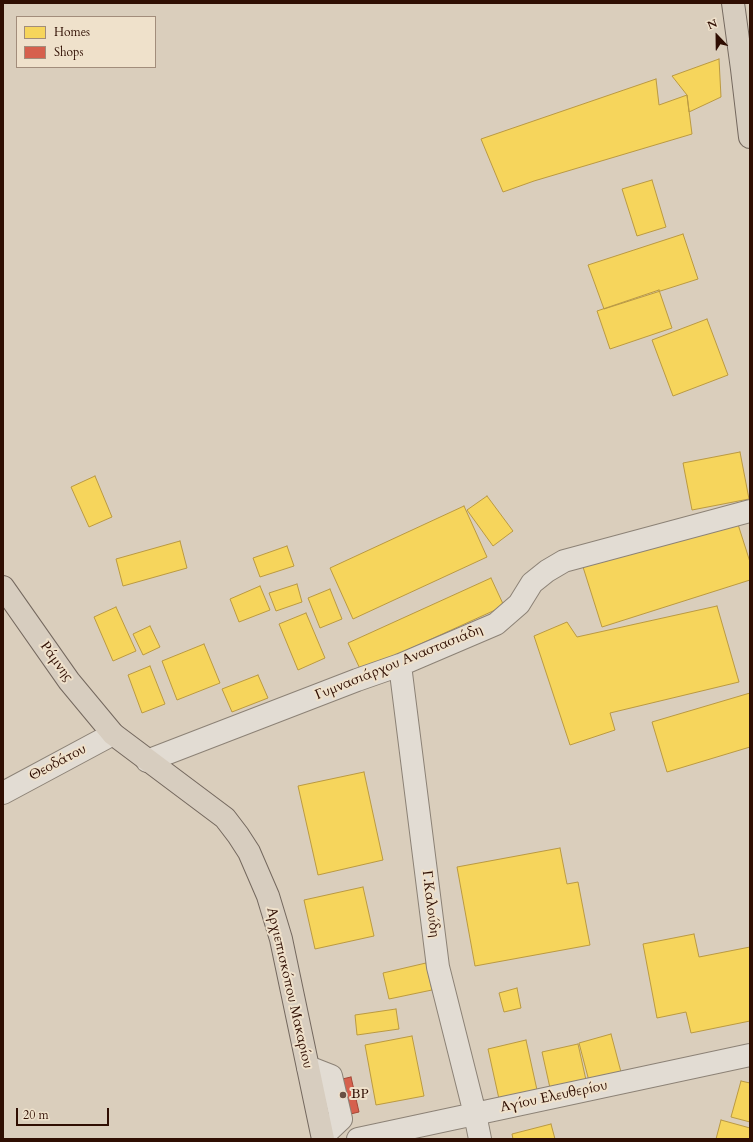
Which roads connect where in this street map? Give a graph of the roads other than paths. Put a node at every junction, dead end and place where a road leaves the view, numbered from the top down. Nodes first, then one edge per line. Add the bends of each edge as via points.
1 (733, 3) edge
2 (746, 68) edge
3 (750, 137) edge
4 (750, 511) edge
5 (3, 587) edge
6 (400, 665) junction
7 (113, 734) junction
8 (147, 760) junction
9 (3, 793) edge
10 (750, 1054) edge
11 (475, 1114) junction
12 (323, 1137) edge
13 (358, 1139) edge
14 (480, 1139) edge

1 - 2 main road
2 - 3 main road
4 - 6 street, Γυμνασιάρχου Αναστασιάδη via 564,561 532,583 518,604 496,624
5 - 7 main road, Ράμνης via 69,681
6 - 8 street, Γυμνασιάρχου Αναστασιάδη
6 - 11 street, Γ.Καλούδη via 438,967
7 - 8 main road, Αρχιεπισκόπου Μακαρίου
7 - 9 street, Θεοδάτου
8 - 12 main road, Αρχιεπισκόπου Μακαρίου via 225,818 248,852 268,896 280,940
10 - 11 street, Αγίου Ελευθερίου
11 - 13 street, Αγίου Ελευθερίου
11 - 14 street, Γ.Καλούδη

